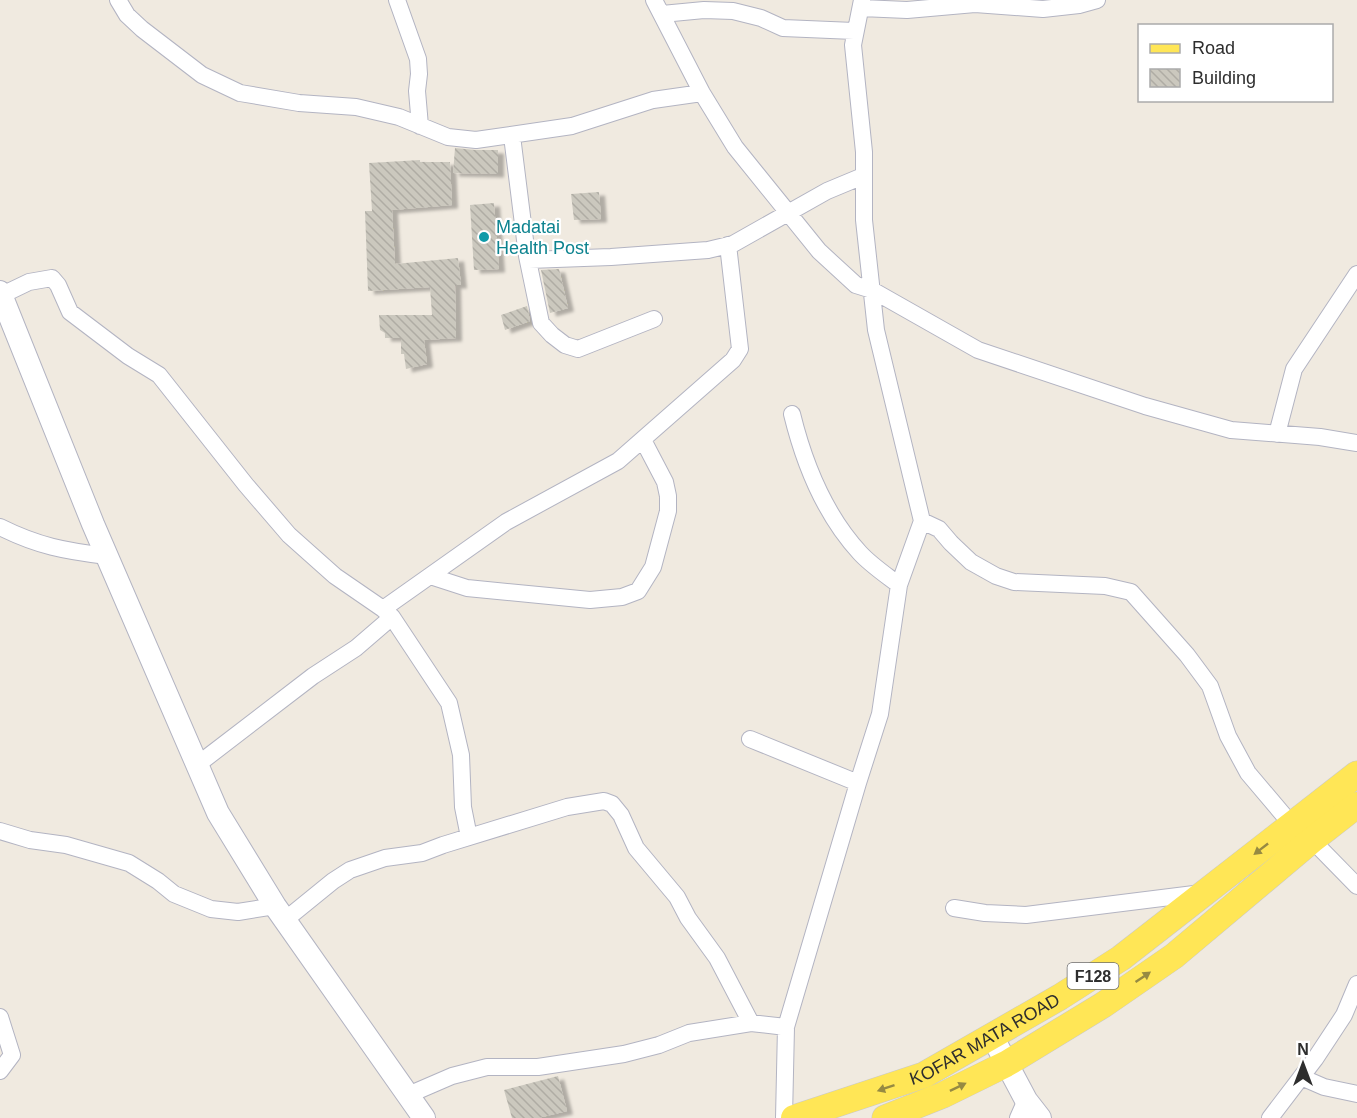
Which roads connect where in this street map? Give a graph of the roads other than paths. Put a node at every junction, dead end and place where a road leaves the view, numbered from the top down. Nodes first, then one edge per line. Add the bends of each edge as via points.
1 (118, 0) edge
2 (397, 0) edge
3 (1097, 0) edge
4 (862, 4) edge
5 (658, 7) edge
6 (854, 31) junction
7 (702, 93) junction
8 (420, 126) junction
9 (512, 136) junction
10 (863, 176) junction
11 (787, 213) junction
12 (728, 245) junction
13 (529, 260) junction
14 (1357, 274) edge
15 (872, 290) junction
16 (1, 293) edge
17 (654, 319) dead end
18 (792, 414) dead end
19 (1277, 434) junction
20 (643, 440) junction
21 (1357, 443) edge
22 (922, 521) junction
23 (0, 527) edge
24 (107, 556) junction
25 (430, 576) junction
26 (899, 585) junction
27 (388, 613) junction
28 (750, 739) dead end
29 (197, 765) junction
30 (1357, 774) edge
31 (858, 783) junction
32 (1357, 805) edge
33 (0, 831) edge
34 (1302, 832) junction
35 (470, 837) junction
36 (1357, 886) edge
37 (1205, 892) junction
38 (954, 908) dead end
39 (280, 913) junction
40 (1357, 984) edge
41 (0, 1017) edge
42 (751, 1023) junction
43 (786, 1027) junction
44 (992, 1036) junction
45 (1006, 1064) junction
46 (0, 1071) edge
47 (1301, 1077) junction
48 (1357, 1094) edge
49 (408, 1095) junction
50 (1022, 1109) edge
51 (424, 1118) edge
52 (784, 1118) edge
53 (794, 1118) edge
54 (885, 1118) edge
55 (1040, 1118) edge
56 (1270, 1118) edge

1 - 8 street via 142,29 202,75 240,93 356,107
2 - 8 street via 418,59
3 - 4 street via 1043,9 975,4 907,10
4 - 6 street
5 - 6 street via 733,11 783,28
5 - 7 street
6 - 10 street
7 - 9 street via 653,100 572,126
7 - 11 street via 735,147
8 - 9 street via 448,137 476,140
9 - 13 street
10 - 11 street
10 - 15 street
11 - 12 street
11 - 15 street via 819,251 856,285
12 - 13 street via 708,250
12 - 20 street via 738,354
13 - 17 street via 541,323 565,345 579,348
14 - 19 street via 1294,369
15 - 19 street via 978,350 1145,406 1231,430
15 - 22 street via 878,341
16 - 24 main road
16 - 27 street via 51,278 70,312 159,375 289,535 335,576
18 - 26 street via 815,483 839,524 860,554
19 - 21 street
20 - 25 street via 618,461 506,522
20 - 25 street via 665,482 668,512 653,567 638,591 590,600 467,588
22 - 26 street
22 - 34 street via 939,529 971,562 996,576 1014,582 1131,591 1209,686 1228,736 1248,773
23 - 24 street via 61,551
24 - 29 main road
25 - 27 street
26 - 31 street via 880,714
27 - 29 street via 356,648
27 - 35 street via 449,703 461,755 462,807
28 - 31 street
29 - 39 main road via 218,813
30 - 34 main road, KOFAR MATA ROAD / F128
31 - 43 street
32 - 34 main road, KOFAR MATA ROAD / F128
33 - 39 street via 30,840 66,844 129,863 174,894 210,909
34 - 36 street
34 -> 37 main road, KOFAR MATA ROAD / F128
45 -> 34 main road, KOFAR MATA ROAD / F128 via 1174,956
35 - 39 street via 350,870
35 - 42 street via 567,807 604,801 612,804 636,848 677,897 717,958
37 - 38 street via 1026,915
37 - 44 main road, KOFAR MATA ROAD / F128 via 1121,958
39 - 49 main road
40 - 47 street via 1344,1015
41 - 46 street via 12,1055
42 - 43 street
42 - 49 street via 689,1033 624,1054 537,1067 487,1067 452,1076
43 - 52 street
44 - 45 main road
44 -> 53 main road, KOFAR MATA ROAD / F128 via 924,1075
45 - 50 main road
54 -> 45 main road, KOFAR MATA ROAD / F128
47 - 48 street
47 - 56 street
49 - 51 main road
50 - 55 main road

